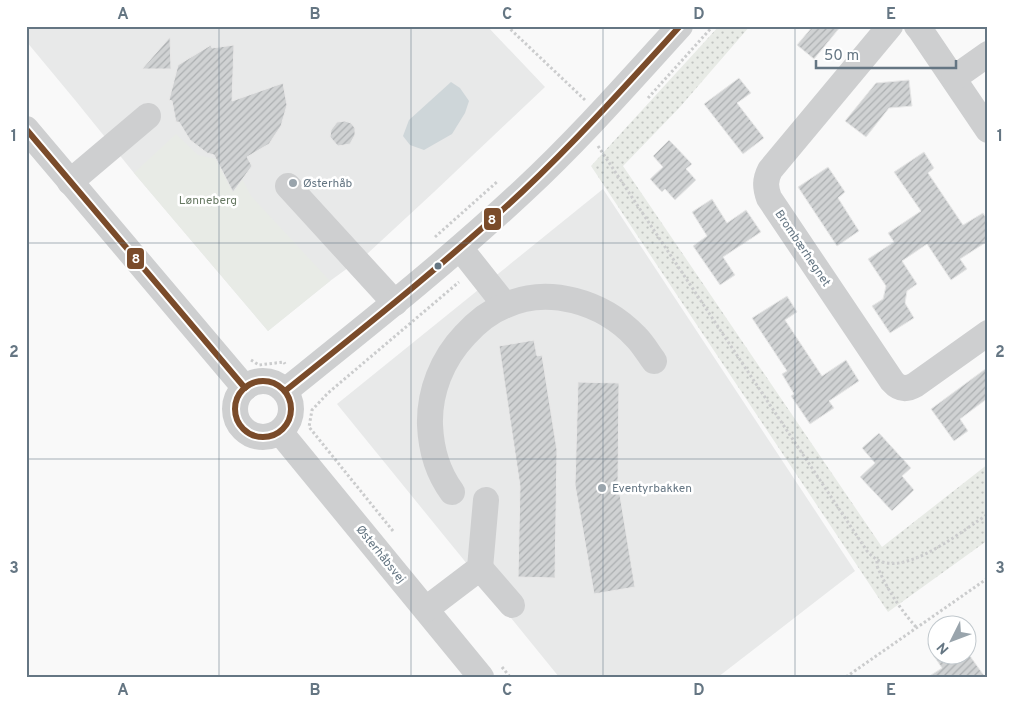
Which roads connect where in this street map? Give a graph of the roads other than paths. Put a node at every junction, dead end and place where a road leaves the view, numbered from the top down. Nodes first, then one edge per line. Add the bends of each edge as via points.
1 (680, 26) edge
2 (890, 26) edge
3 (916, 26) edge
4 (988, 54) edge
5 (954, 78) junction
6 (148, 116) dead end
7 (26, 129) edge
8 (988, 130) edge
9 (70, 182) junction
10 (288, 186) dead end
11 (460, 248) junction
12 (396, 303) junction
13 (505, 305) junction
14 (988, 332) edge
15 (654, 361) dead end
16 (245, 388) junction
17 (285, 391) junction
18 (280, 432) junction
19 (452, 492) dead end
20 (486, 500) dead end
21 (480, 568) junction
22 (512, 605) dead end
23 (426, 609) junction
24 (481, 677) edge

1 - 11 street via 593,121
2 - 14 street, Brombærhegnet via 770,170 766,176 766,190 896,386 909,388 916,385
3 - 5 street
4 - 5 street
5 - 8 street
6 - 9 street
7 - 9 street
9 - 16 street
10 - 12 street
11 - 12 street
11 - 13 street
12 - 17 street
13 - 15 street via 532,297 582,303 611,316 635,336
13 - 19 street via 485,317 460,340 436,385 430,418 431,435 438,467
16 - 17 street via 261,381 278,385
16 - 18 street via 235,404 235,414 244,431 262,438
17 - 18 street via 291,408 290,417
18 - 23 street, Østerhåbsvej
20 - 21 street
21 - 22 street
21 - 23 street
23 - 24 street, Østerhåbsvej

